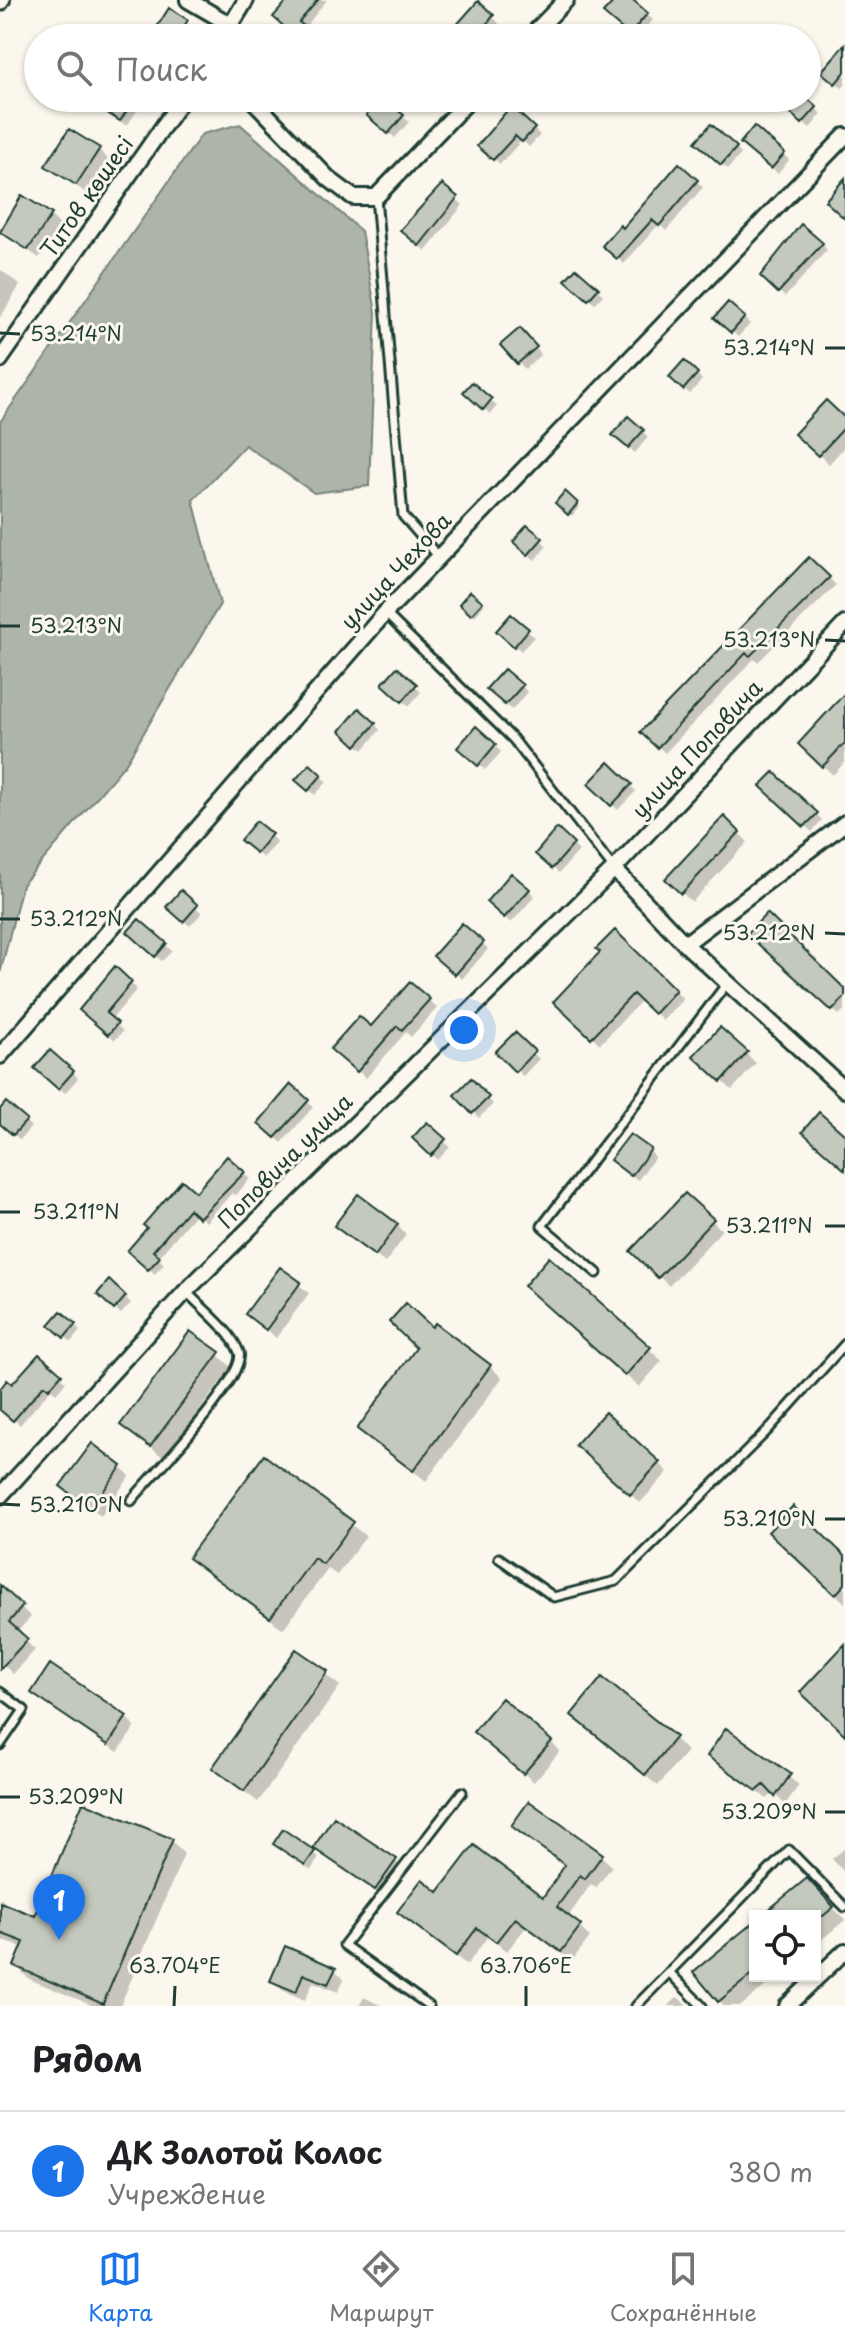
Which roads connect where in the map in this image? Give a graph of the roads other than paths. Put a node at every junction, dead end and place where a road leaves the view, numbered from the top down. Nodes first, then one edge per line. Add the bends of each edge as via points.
1 (188, 0) edge
2 (246, 0) edge
3 (566, 0) edge
4 (217, 24) edge
5 (232, 24) edge
6 (543, 24) edge
7 (173, 112) edge
8 (264, 112) edge
9 (458, 112) edge
10 (845, 136) edge
11 (376, 197) junction
12 (0, 360) edge
13 (438, 556) junction
14 (385, 613) junction
15 (845, 624) edge
16 (845, 823) edge
17 (614, 869) junction
18 (685, 944) junction
19 (728, 982) junction
20 (0, 1056) edge
21 (845, 1090) edge
22 (597, 1273) dead end
23 (186, 1291) junction
24 (845, 1344) edge
25 (0, 1496) edge
26 (131, 1501) dead end
27 (499, 1558) dead end
28 (0, 1692) edge
29 (0, 1745) edge
30 (462, 1792) dead end
31 (845, 1907) edge
32 (845, 1951) edge
33 (669, 1972) junction
34 (429, 2006) edge
35 (636, 2006) edge
36 (702, 2006) edge
37 (787, 2006) edge

1 - 4 street
2 - 5 street
3 - 6 street
7 - 12 street, Титов көшесі
8 - 11 street via 329,179 353,197
9 - 11 street
10 - 13 street, улица Чехова
11 - 13 lane via 403,516
13 - 14 street, улица Чехова
14 - 17 lane via 513,739
14 - 20 street, улица Чехова
15 - 17 street, улица Поповича
16 - 18 street
17 - 18 street
17 - 23 street, Поповича улица
18 - 19 street
19 - 21 street
19 - 22 lane via 542,1226
23 - 25 street, Поповича улица
23 - 26 lane via 234,1343 240,1356 238,1371
24 - 27 lane via 768,1430 616,1581 554,1597
28 - 29 lane via 24,1710
30 - 34 lane via 344,1945
31 - 33 lane via 789,1850
32 - 37 street
33 - 35 lane
33 - 36 lane

